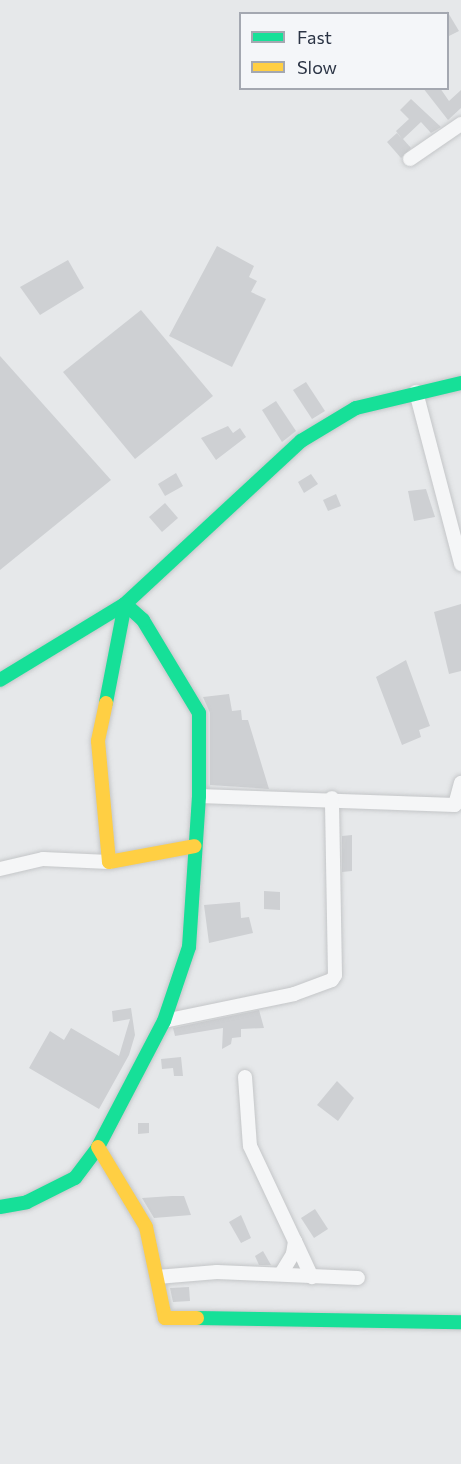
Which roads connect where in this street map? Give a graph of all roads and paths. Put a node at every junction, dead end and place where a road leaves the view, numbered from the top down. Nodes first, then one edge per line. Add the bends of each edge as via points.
1 (461, 124) edge
2 (410, 159) dead end
3 (461, 383) edge
4 (416, 392) junction
5 (461, 564) edge
6 (125, 604) junction
7 (0, 680) edge
8 (461, 783) edge
9 (199, 796) junction
10 (332, 798) junction
11 (195, 846) junction
12 (109, 861) junction
13 (0, 869) edge
14 (164, 1022) junction
15 (245, 1077) dead end
16 (98, 1147) junction
17 (0, 1207) edge
18 (295, 1241) junction
19 (281, 1274) junction
20 (157, 1277) junction
21 (312, 1277) junction
22 (358, 1278) dead end
23 (461, 1322) edge

1 - 2 street
3 - 4 street
4 - 5 street
4 - 6 street via 356,408 301,441 214,516
6 - 7 street
6 - 9 street via 143,620 199,713
6 - 12 street via 98,741
8 - 10 street via 456,805
9 - 10 street
9 - 11 street
10 - 14 street via 332,980 294,994
11 - 12 street
11 - 14 street via 189,947
12 - 13 street via 43,859
14 - 16 street
15 - 18 street via 249,1146
16 - 17 street via 75,1178 27,1202
16 - 20 street via 146,1227
18 - 19 street via 293,1254
18 - 21 street
19 - 20 street via 217,1272
19 - 21 street
20 - 23 street via 165,1318 394,1318
21 - 22 street

